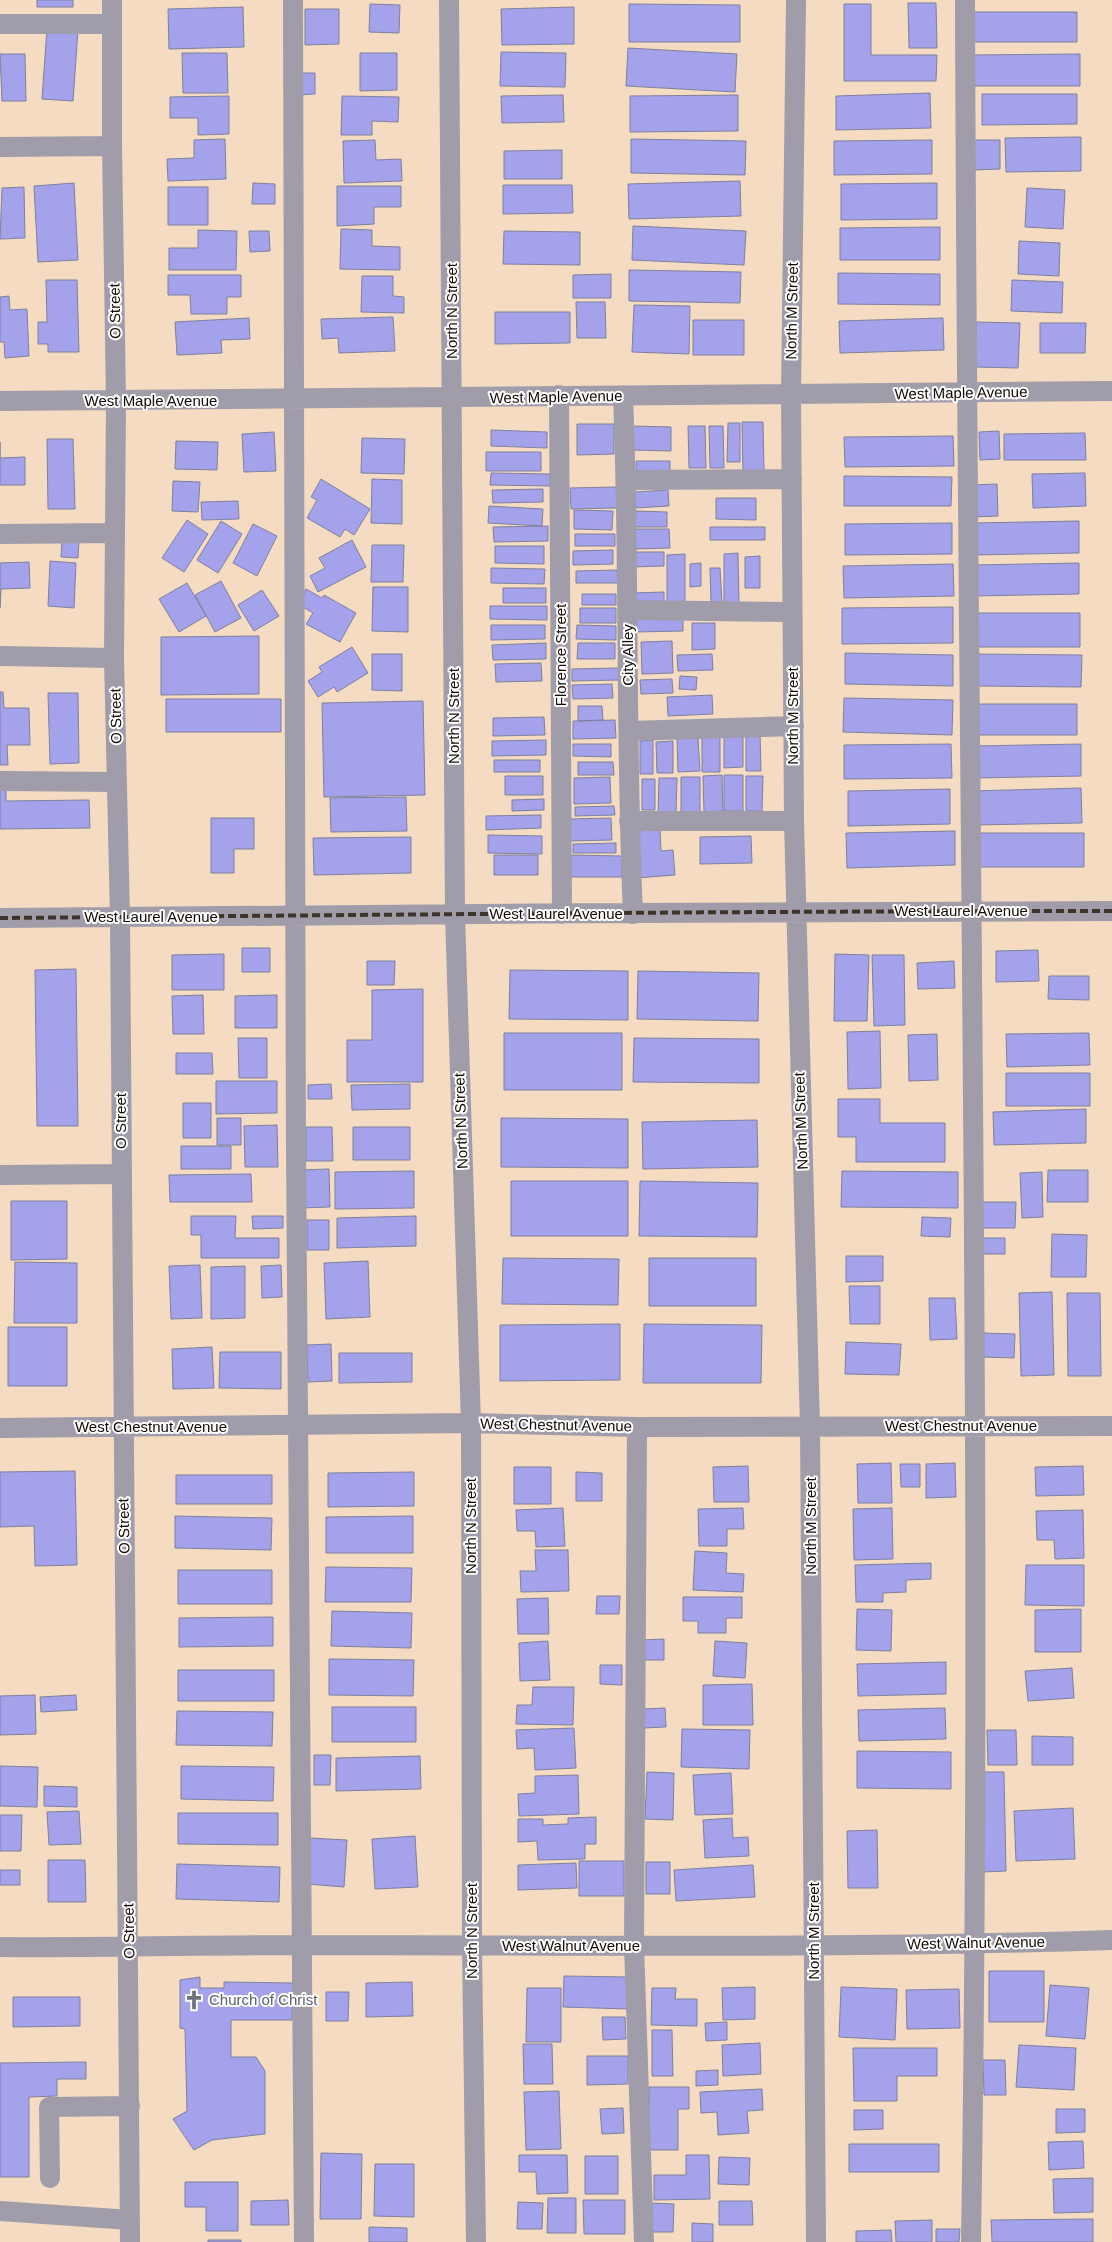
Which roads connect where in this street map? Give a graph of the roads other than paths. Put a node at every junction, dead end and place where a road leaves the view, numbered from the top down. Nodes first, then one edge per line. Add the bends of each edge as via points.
1 (112, 0) edge
2 (293, 0) edge
3 (450, 0) edge
4 (796, 0) edge
5 (965, 0) edge
6 (0, 24) edge
7 (112, 24) junction
8 (112, 146) junction
9 (0, 147) edge
10 (1112, 391) edge
11 (966, 392) junction
12 (559, 395) junction
13 (791, 395) junction
14 (623, 396) junction
15 (452, 398) junction
16 (116, 400) junction
17 (295, 400) junction
18 (0, 401) edge
19 (792, 479) junction
20 (627, 480) junction
21 (0, 534) edge
22 (116, 534) junction
23 (628, 610) junction
24 (792, 612) junction
25 (0, 656) edge
26 (114, 658) junction
27 (794, 726) junction
28 (629, 730) junction
29 (0, 781) edge
30 (117, 782) junction
31 (629, 821) junction
32 (794, 822) junction
33 (971, 910) junction
34 (1112, 910) edge
35 (796, 911) junction
36 (562, 914) junction
37 (634, 914) junction
38 (455, 915) junction
39 (294, 916) junction
40 (120, 917) junction
41 (0, 918) edge
42 (122, 1174) junction
43 (0, 1175) edge
44 (471, 1423) junction
45 (298, 1426) junction
46 (977, 1426) junction
47 (1112, 1426) edge
48 (123, 1427) junction
49 (637, 1427) junction
50 (810, 1427) junction
51 (0, 1428) edge
52 (1112, 1940) edge
53 (976, 1944) junction
54 (300, 1945) junction
55 (814, 1945) junction
56 (472, 1946) junction
57 (634, 1946) junction
58 (0, 1947) edge
59 (129, 1948) junction
60 (130, 2106) junction
61 (50, 2178) dead end
62 (0, 2211) edge
63 (130, 2220) junction
64 (130, 2242) edge
65 (304, 2242) edge
66 (476, 2242) edge
67 (644, 2242) edge
68 (816, 2242) edge
69 (972, 2242) edge

1 - 7 street, O Street
2 - 17 street
3 - 15 street, North N Street
4 - 13 street, North M Street
5 - 11 street
6 - 7 street
7 - 8 street, O Street
8 - 9 street
8 - 16 street, O Street
10 - 11 street, West Maple Avenue
11 - 13 street, West Maple Avenue
11 - 33 street
12 - 14 street, West Maple Avenue
12 - 15 street, West Maple Avenue
12 - 36 street, Florence Street
13 - 14 street, West Maple Avenue
13 - 19 street, North M Street
14 - 20 street, City Alley
15 - 17 street, West Maple Avenue
15 - 38 street, North N Street
16 - 17 street, West Maple Avenue
16 - 18 street, West Maple Avenue
16 - 22 street, O Street
17 - 39 street
19 - 20 street
19 - 24 street, North M Street
20 - 23 street, City Alley
21 - 22 street
22 - 26 street, O Street
23 - 24 street
23 - 28 street, City Alley
24 - 27 street, North M Street
25 - 26 street
26 - 30 street, O Street
27 - 28 street
27 - 32 street, North M Street
28 - 31 street, City Alley
29 - 30 street
30 - 40 street, O Street
31 - 32 street
31 - 37 street, City Alley
32 - 35 street, North M Street
33 - 34 street, West Laurel Avenue
33 - 35 street, West Laurel Avenue
33 - 46 street
35 - 37 street, West Laurel Avenue
35 - 50 street, North M Street
36 - 37 street, West Laurel Avenue
36 - 38 street, West Laurel Avenue
38 - 39 street, West Laurel Avenue
38 - 44 street, North N Street
39 - 40 street, West Laurel Avenue
39 - 45 street
40 - 41 street, West Laurel Avenue
40 - 42 street, O Street
42 - 43 street
42 - 48 street, O Street
44 - 45 street, West Chestnut Avenue
44 - 49 street, West Chestnut Avenue
44 - 56 street, North N Street
45 - 48 street, West Chestnut Avenue
45 - 54 street
46 - 47 street, West Chestnut Avenue
46 - 50 street, West Chestnut Avenue
46 - 53 street
48 - 51 street, West Chestnut Avenue
48 - 59 street, O Street
49 - 50 street, West Chestnut Avenue
49 - 57 street
50 - 55 street, North M Street
52 - 53 street, West Walnut Avenue
53 - 55 street, West Walnut Avenue
53 - 69 street
54 - 56 street, West Walnut Avenue
54 - 59 street, West Walnut Avenue
54 - 65 street
55 - 57 street, West Walnut Avenue
55 - 68 street, North M Street
56 - 57 street, West Walnut Avenue
56 - 66 street, North N Street
57 - 67 street
58 - 59 street, West Walnut Avenue
59 - 60 street, O Street
60 - 61 street via 49,2107
60 - 63 street, O Street
62 - 63 street
63 - 64 street, O Street

